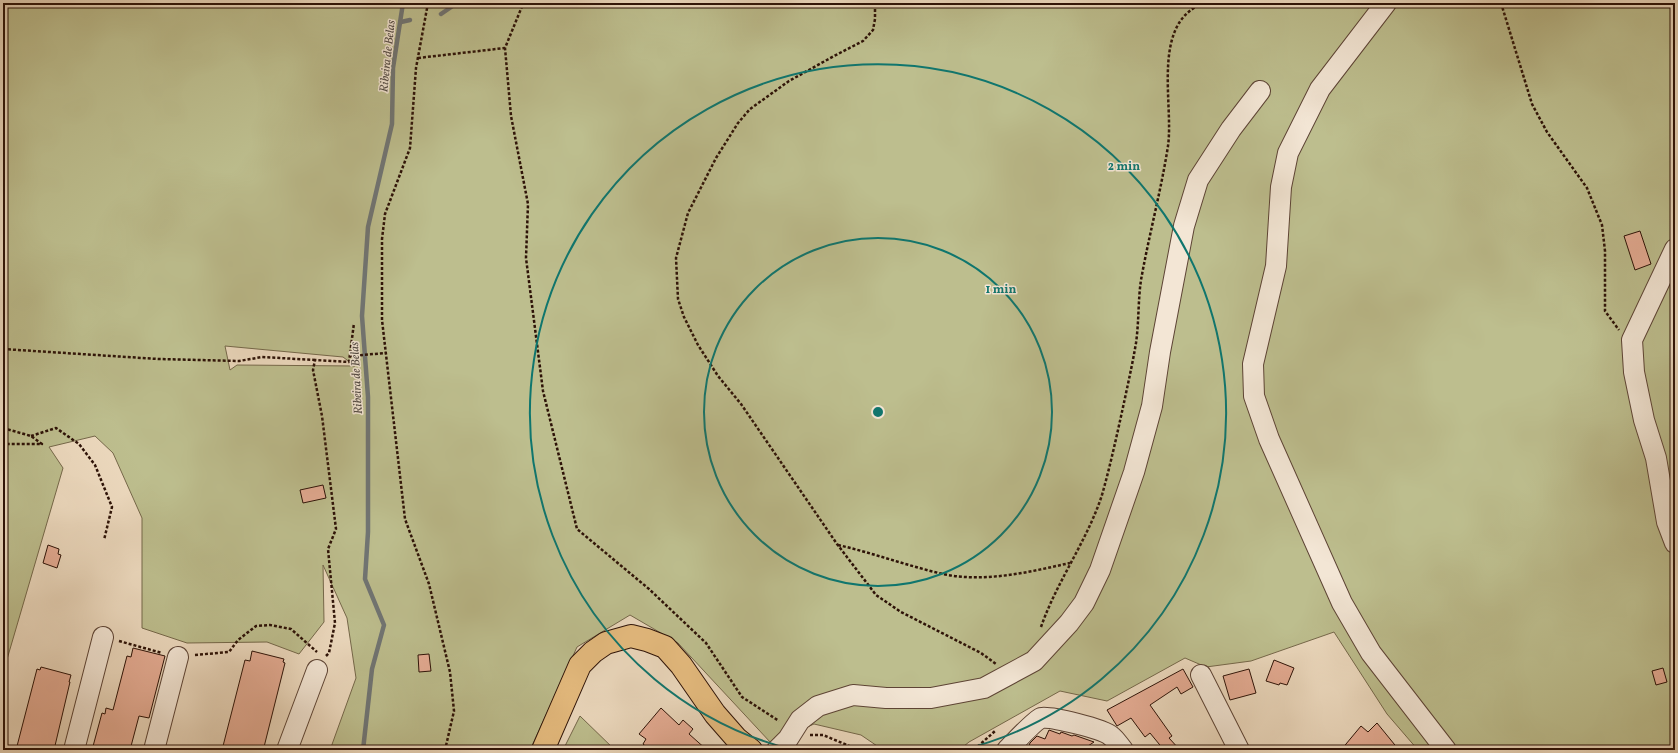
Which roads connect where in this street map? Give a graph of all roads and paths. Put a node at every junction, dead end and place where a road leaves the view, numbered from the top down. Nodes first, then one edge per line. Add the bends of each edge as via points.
1 (428, 3) edge
2 (526, 3) edge
3 (1205, 3) edge
4 (1300, 3) edge
5 (1321, 3) edge
6 (1386, 3) edge
7 (1501, 3) edge
8 (875, 9) dead end
9 (505, 48) junction
10 (418, 58) junction
11 (1260, 91) dead end
12 (1675, 249) edge
13 (354, 323) dead end
14 (1632, 340) junction
15 (3, 349) edge
16 (386, 354) junction
17 (350, 356) junction
18 (315, 360) junction
19 (3, 428) edge
20 (31, 436) junction
21 (3, 444) edge
22 (104, 540) dead end
23 (1675, 543) edge
24 (837, 544) junction
25 (1070, 563) junction
26 (1039, 633) dead end
27 (103, 637) joint
28 (178, 657) junction
29 (320, 664) junction
30 (1201, 675) dead end
31 (1009, 676) junction
32 (995, 731) dead end
33 (786, 740) edge
34 (74, 750) edge
35 (154, 750) edge
36 (287, 750) edge
37 (446, 750) edge
38 (543, 750) edge
39 (751, 750) edge
40 (859, 750) edge
41 (974, 750) edge
42 (1007, 750) edge
43 (1123, 750) edge
44 (1239, 750) edge
45 (1446, 750) edge

1 - 10 path
2 - 9 path via 523,4
3 - 25 path via 1185,14 1176,27 1171,42 1168,55 1169,138 1141,281 1133,361 1102,495 1085,537
4 - 5 path
6 - 45 street via 1320,89 1288,153 1281,187 1276,266 1253,364 1254,396 1268,439 1342,603 1371,653
7 - 14 path via 1532,104 1547,132 1587,188 1602,225 1605,251 1605,311 1616,328
8 - 24 path via 873,30 863,41 789,81 750,109 738,123 716,158 688,213 676,258 678,299 698,345
9 - 10 path
9 - 33 path via 512,116 528,204 526,258 543,391 577,529 649,589 706,643 742,697
10 - 16 path via 410,148 385,214 382,239 382,320
11 - 31 street via 1231,128 1198,180 1184,226 1152,406 1134,472 1100,570 1084,603 1069,623 1034,661
12 - 14 street
13 - 17 path
14 - 23 street via 1634,372 1644,420 1656,458 1667,522
15 - 18 path via 158,359 239,361 262,357
16 - 17 path
16 - 37 path via 405,519 429,584 450,672 454,711
17 - 18 path via 349,362
18 - 29 path via 313,370 322,416 336,529 328,548 335,623 329,653
19 - 20 path
20 - 21 path via 42,444
20 - 22 path via 56,428 79,444 95,465 112,507
24 - 25 path via 944,574 962,576 1017,575
24 - 31 path via 876,595 901,612 981,654 1006,670
25 - 26 path
27 - 28 path
27 - 34 street
28 - 29 path via 229,652 238,640 256,626 270,625 291,629
28 - 35 street
29 - 36 street
30 - 44 street
31 - 33 street via 984,688 931,698 853,695 818,706 800,720
32 - 41 path
33 - 40 path via 802,735 822,735
38 - 39 main road via 580,665 606,643 631,636 665,647 681,665 715,714 736,738
42 - 43 street via 1035,722 1041,718 1054,718 1110,735

